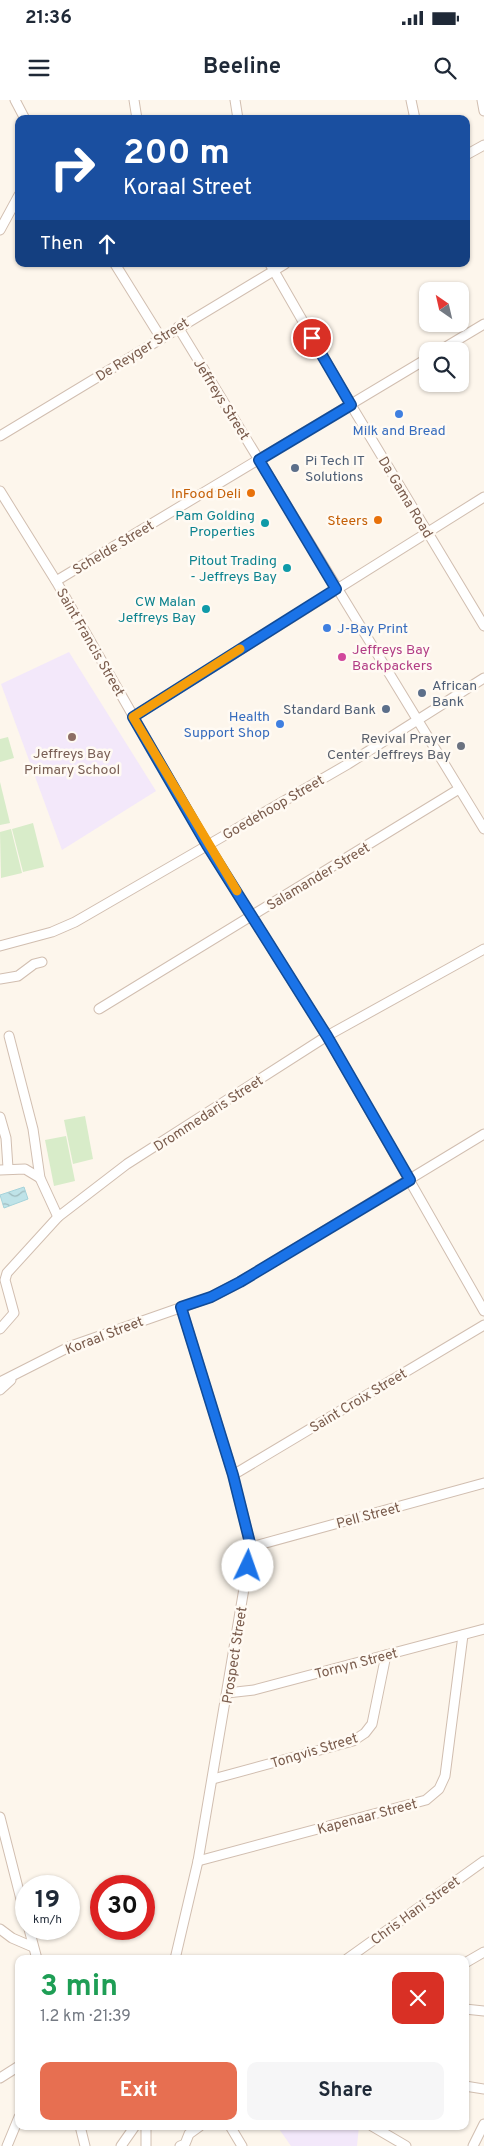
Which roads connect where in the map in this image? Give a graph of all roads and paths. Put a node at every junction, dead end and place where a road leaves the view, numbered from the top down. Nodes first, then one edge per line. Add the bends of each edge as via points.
1 (15, 100) edge
2 (134, 100) edge
3 (234, 100) edge
4 (411, 100) edge
5 (482, 100) edge
6 (484, 111) edge
7 (23, 115) edge
8 (136, 115) edge
9 (237, 115) edge
10 (414, 115) edge
11 (484, 145) edge
12 (470, 153) edge
13 (15, 202) edge
14 (0, 230) edge
15 (117, 267) edge
16 (272, 268) edge
17 (484, 324) edge
18 (178, 327) junction
19 (161, 338) junction
20 (454, 342) edge
21 (419, 363) edge
22 (351, 405) junction
23 (0, 436) edge
24 (259, 460) junction
25 (0, 491) edge
26 (484, 497) edge
27 (427, 533) junction
28 (56, 581) junction
29 (336, 589) junction
30 (484, 626) edge
31 (484, 678) edge
32 (133, 717) junction
33 (417, 720) junction
34 (459, 789) junction
35 (484, 829) edge
36 (207, 845) junction
37 (252, 916) junction
38 (0, 946) edge
39 (484, 949) edge
40 (42, 962) dead end
41 (0, 979) edge
42 (99, 1010) dead end
43 (9, 1036) dead end
44 (327, 1036) junction
45 (0, 1117) edge
46 (484, 1134) edge
47 (4, 1169) edge
48 (40, 1178) junction
49 (410, 1180) junction
50 (58, 1217) junction
51 (2, 1279) edge
52 (181, 1307) junction
53 (484, 1311) edge
54 (484, 1325) edge
55 (0, 1330) edge
56 (18, 1372) junction
57 (0, 1382) edge
58 (0, 1390) edge
59 (233, 1475) junction
60 (484, 1483) edge
61 (251, 1547) junction
62 (484, 1629) edge
63 (463, 1635) junction
64 (386, 1655) junction
65 (227, 1693) junction
66 (213, 1779) junction
67 (0, 1817) edge
68 (484, 1861) edge
69 (198, 1862) junction
70 (15, 1876) edge
71 (0, 1929) edge
72 (32, 1940) edge
73 (34, 1947) junction
74 (484, 1952) edge
75 (36, 1955) edge
76 (177, 1955) edge
77 (353, 1955) edge
78 (469, 1961) edge
79 (469, 2009) edge
80 (484, 2011) edge
81 (15, 2069) edge
82 (0, 2078) edge
83 (469, 2087) edge
84 (484, 2090) edge
85 (484, 2124) edge
86 (15, 2127) edge
87 (81, 2130) edge
88 (132, 2130) edge
89 (146, 2130) edge
90 (194, 2130) edge
91 (232, 2130) edge
92 (379, 2130) edge
93 (7, 2146) edge
94 (85, 2146) edge
95 (121, 2146) edge
96 (146, 2146) edge
97 (180, 2146) edge
98 (242, 2146) edge
99 (406, 2146) edge
100 (473, 2146) edge

1 - 7 street
2 - 8 street
3 - 9 street
4 - 10 street
5 - 6 street
11 - 12 street
13 - 14 street
15 - 19 street
16 - 18 street, De Reyger Street
16 - 22 street, Da Gama Road
17 - 20 street
18 - 19 street, De Reyger Street
18 - 24 street, Jeffreys Street
19 - 23 street, De Reyger Street
21 - 22 street, Schelde Street
22 - 24 street, Schelde Street
22 - 27 street, Da Gama Road
24 - 28 street, Schelde Street
24 - 29 street, Jeffreys Street
25 - 28 street, Saint Francis Street
26 - 27 street
27 - 29 street
27 - 30 street, Da Gama Road
28 - 32 street, Saint Francis Street
29 - 32 street
29 - 33 street, Jeffreys Street
31 - 33 street, Goedehoop Street
32 - 36 street, Saint Francis Street
33 - 34 street, Jeffreys Street
33 - 36 street, Goedehoop Street via 348,764
34 - 35 street, Jeffreys Street
34 - 37 street, Salamander Street
36 - 37 street, Saint Francis Street
36 - 38 street, Goedehoop Street via 74,922 52,932
37 - 42 street, Salamander Street
37 - 44 street, Saint Francis Street
39 - 44 street, Drommedaris Street
40 - 41 street via 18,976
43 - 48 street via 33,1129
44 - 49 street, Saint Francis Street
44 - 50 street, Drommedaris Street via 127,1164
45 - 47 street via 6,1138
46 - 49 street, Koraal Street
47 - 48 street via 25,1169
48 - 50 street
49 - 52 street, Koraal Street via 240,1282
49 - 53 street, Saint Francis Street
50 - 51 street, Drommedaris Street
51 - 55 street, Drommedaris Street via 14,1313
52 - 56 street, Koraal Street via 71,1346
52 - 59 street, Prospect Street
54 - 59 street, Saint Croix Street
56 - 57 street, Koraal Street
56 - 58 street
59 - 61 street, Prospect Street
60 - 61 street, Pell Street
61 - 65 street, Prospect Street
62 - 63 street, Tornyn Street
63 - 64 street, Tornyn Street
63 - 69 street, Kapenaar Street via 445,1776 439,1789 426,1800
64 - 65 street, Tornyn Street via 254,1690
64 - 66 street, Tongvis Street via 372,1724 366,1733 353,1741
65 - 66 street, Prospect Street
66 - 69 street, Prospect Street
67 - 70 street
68 - 77 street, Chris Hani Street
69 - 76 street, Prospect Street
71 - 73 street
72 - 73 street
73 - 75 street
74 - 78 street
79 - 80 street
81 - 82 street
83 - 84 street
85 - 100 street
86 - 93 street
87 - 94 street
88 - 95 street
89 - 96 street
90 - 97 street
91 - 98 street
92 - 99 street

